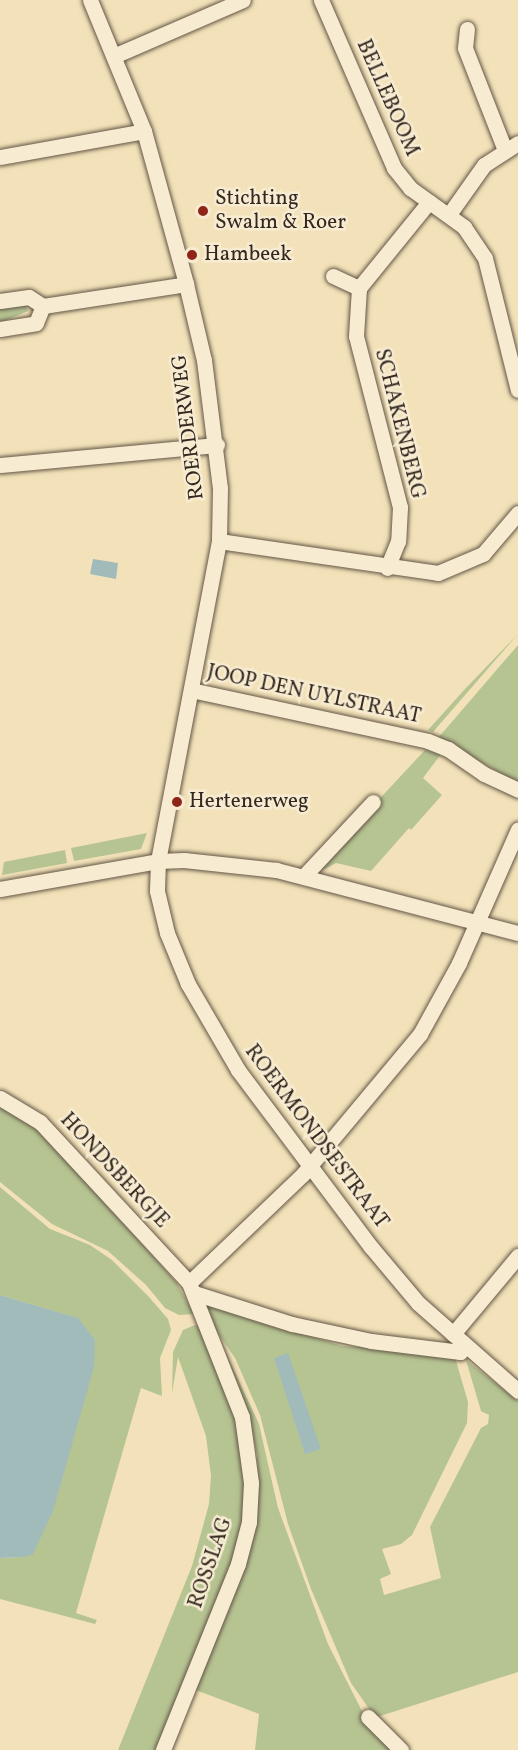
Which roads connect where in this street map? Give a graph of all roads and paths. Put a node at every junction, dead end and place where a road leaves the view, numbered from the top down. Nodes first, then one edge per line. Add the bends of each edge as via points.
1 (90, 0) edge
2 (243, 0) edge
3 (321, 0) edge
4 (467, 29) dead end
5 (116, 55) junction
6 (144, 131) junction
7 (511, 147) edge
8 (0, 157) edge
9 (429, 202) junction
10 (450, 213) junction
11 (333, 276) dead end
12 (186, 284) junction
13 (359, 288) junction
14 (0, 301) edge
15 (43, 306) junction
16 (0, 329) edge
17 (513, 345) edge
18 (518, 390) edge
19 (217, 445) junction
20 (0, 465) edge
21 (518, 513) edge
22 (219, 541) junction
23 (387, 568) junction
24 (191, 690) junction
25 (518, 790) edge
26 (373, 802) dead end
27 (518, 829) edge
28 (158, 861) junction
29 (304, 876) junction
30 (0, 889) edge
31 (478, 920) junction
32 (518, 933) edge
33 (0, 1098) edge
34 (311, 1163) junction
35 (518, 1256) edge
36 (191, 1288) junction
37 (453, 1334) junction
38 (466, 1346) junction
39 (518, 1391) edge
40 (368, 1718) dead end
41 (163, 1750) edge
42 (401, 1750) edge

1 - 5 street, ROERDERWEG
2 - 5 street
3 - 9 street, BELLEBOOM via 394,168 410,188
4 - 7 street via 465,48
5 - 6 street, ROERDERWEG
6 - 8 street
6 - 12 street, ROERDERWEG
7 - 10 street via 484,165
9 - 10 street, BELLEBOOM
9 - 13 street
10 - 17 street, BELLEBOOM via 485,258
11 - 13 street
12 - 15 street
12 - 19 street, ROERDERWEG via 204,360
13 - 23 street, SCHAKENBERG via 356,336 400,507 398,540
14 - 15 street via 29,297
15 - 16 street via 36,323
17 - 18 street, BELLEBOOM
19 - 20 street
19 - 22 street, ROERDERWEG
21 - 23 street via 483,555 457,568 438,573
22 - 23 street
22 - 24 street, ROERDERWEG
24 - 25 street, JOOP DEN UYLSTRAAT via 428,741 448,748 484,774
24 - 28 street, ROERDERWEG
26 - 29 street
27 - 31 street
28 - 29 street via 219,864
28 - 30 street
28 - 34 street, ROERMONDSESTRAAT via 158,891 167,933 188,984 238,1070
29 - 31 street
31 - 32 street
31 - 34 street via 420,1034
33 - 36 street, HONDSBERGJE via 40,1122
34 - 36 street
34 - 37 street, ROERMONDSESTRAAT via 378,1255 418,1303
35 - 37 street
36 - 38 street via 292,1324 371,1341 460,1352
36 - 41 street, ROSSLAG via 242,1417 251,1483 249,1522 238,1563
37 - 38 street, ROERMONDSESTRAAT
38 - 39 street, ROERMONDSESTRAAT
40 - 42 street

